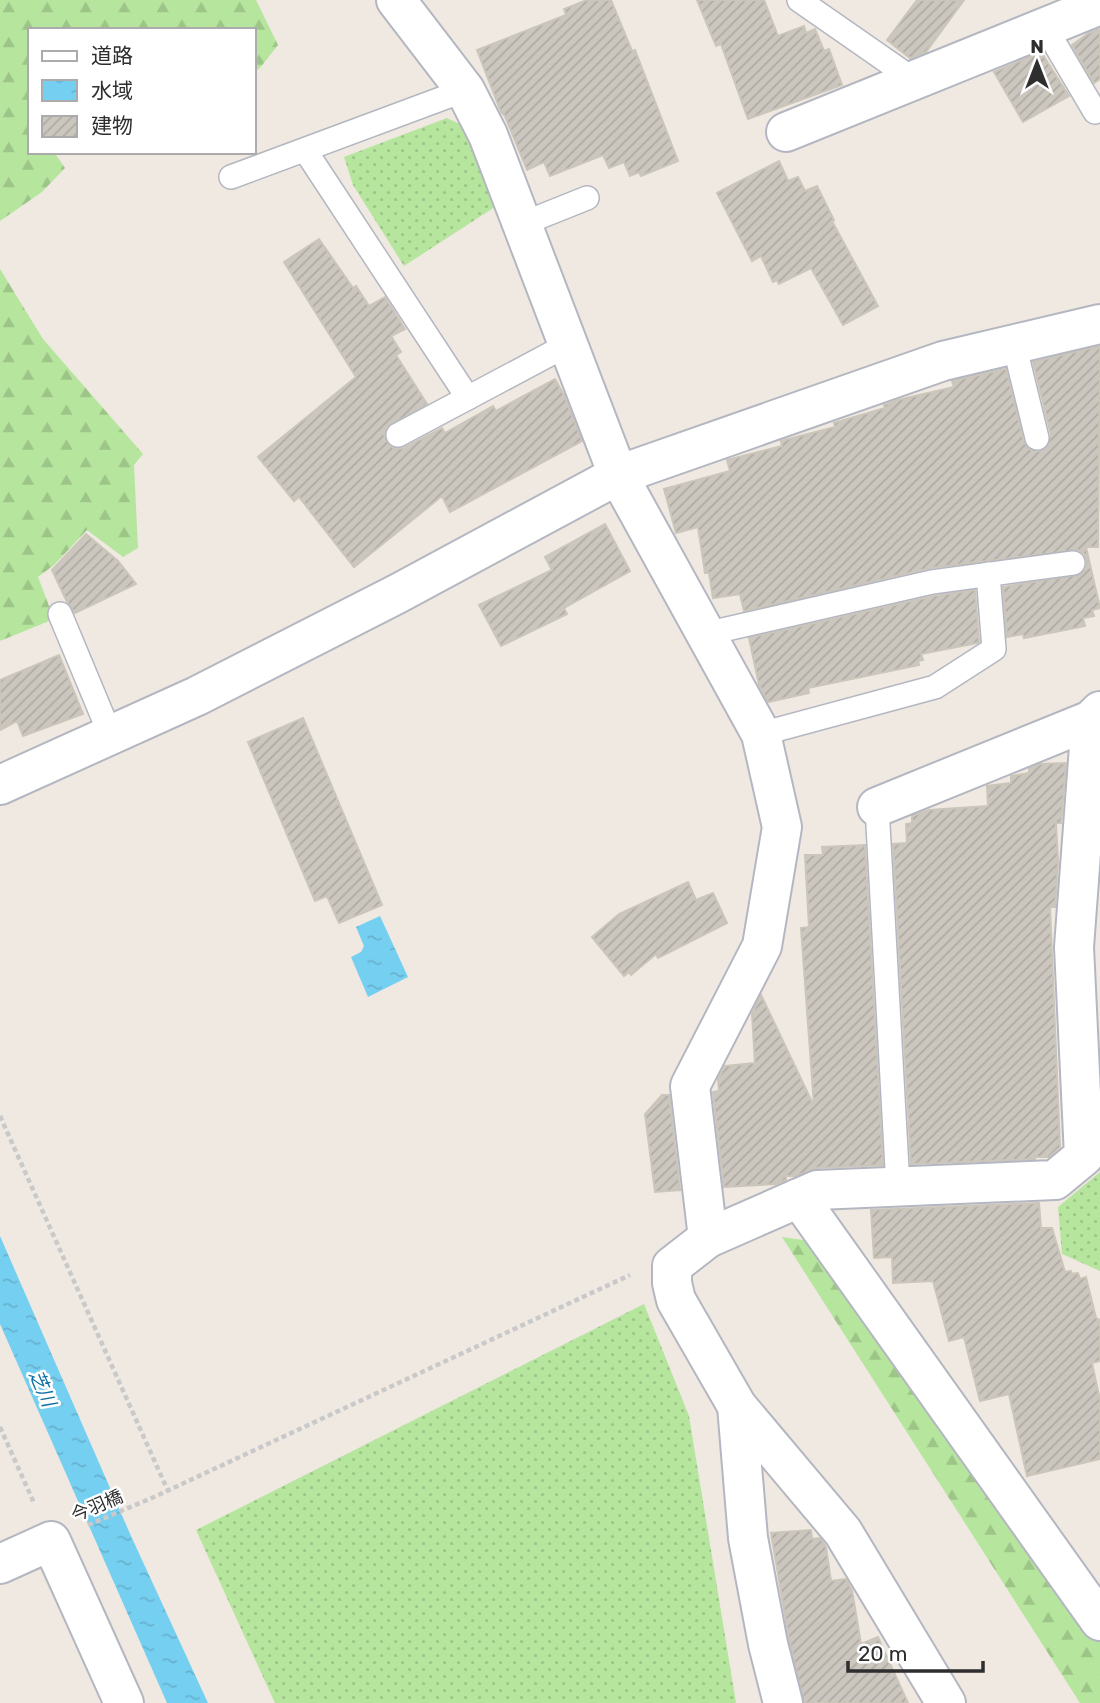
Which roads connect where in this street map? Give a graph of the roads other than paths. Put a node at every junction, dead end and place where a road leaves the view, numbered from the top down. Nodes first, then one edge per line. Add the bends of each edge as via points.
1 (396, 0) edge
2 (799, 0) edge
3 (1073, 11) edge
4 (914, 80) junction
5 (466, 90) junction
6 (1095, 112) dead end
7 (786, 132) dead end
8 (305, 150) junction
9 (231, 177) dead end
10 (587, 198) dead end
11 (522, 224) junction
12 (1100, 324) edge
13 (569, 344) junction
14 (1014, 344) junction
15 (468, 398) junction
16 (398, 435) dead end
17 (1037, 438) dead end
18 (618, 475) junction
19 (1073, 563) dead end
20 (988, 574) junction
21 (60, 614) dead end
22 (705, 634) junction
23 (1096, 715) edge
24 (110, 734) junction
25 (761, 734) junction
26 (0, 785) edge
27 (877, 807) joint
28 (1087, 953) edge
29 (898, 1187) junction
30 (799, 1198) junction
31 (708, 1238) junction
32 (737, 1406) junction
33 (0, 1564) edge
34 (1100, 1621) edge
35 (124, 1703) edge
36 (783, 1703) edge
37 (946, 1703) edge

1 - 5 street
2 - 4 lane
3 - 4 street
3 - 6 lane
4 - 7 street
5 - 8 lane
5 - 11 street
8 - 9 lane
8 - 15 lane
10 - 11 lane
11 - 13 street
12 - 14 street
13 - 15 lane
13 - 18 street
14 - 17 lane
14 - 18 street via 943,361
15 - 16 lane
18 - 22 street
18 - 24 street via 197,696
19 - 20 lane
20 - 22 lane via 932,582
20 - 25 lane via 994,649 935,687
21 - 24 lane
22 - 25 street
23 - 27 street
23 - 28 street
24 - 26 street
25 - 31 street via 782,827 762,946 690,1086
27 - 29 lane
28 - 29 street via 1084,1156 1055,1180
29 - 30 street via 817,1190
30 - 31 street
30 - 34 street
31 - 32 street via 672,1266 672,1283 676,1300
32 - 36 street via 748,1538
32 - 37 street via 843,1532
33 - 35 street via 51,1541

